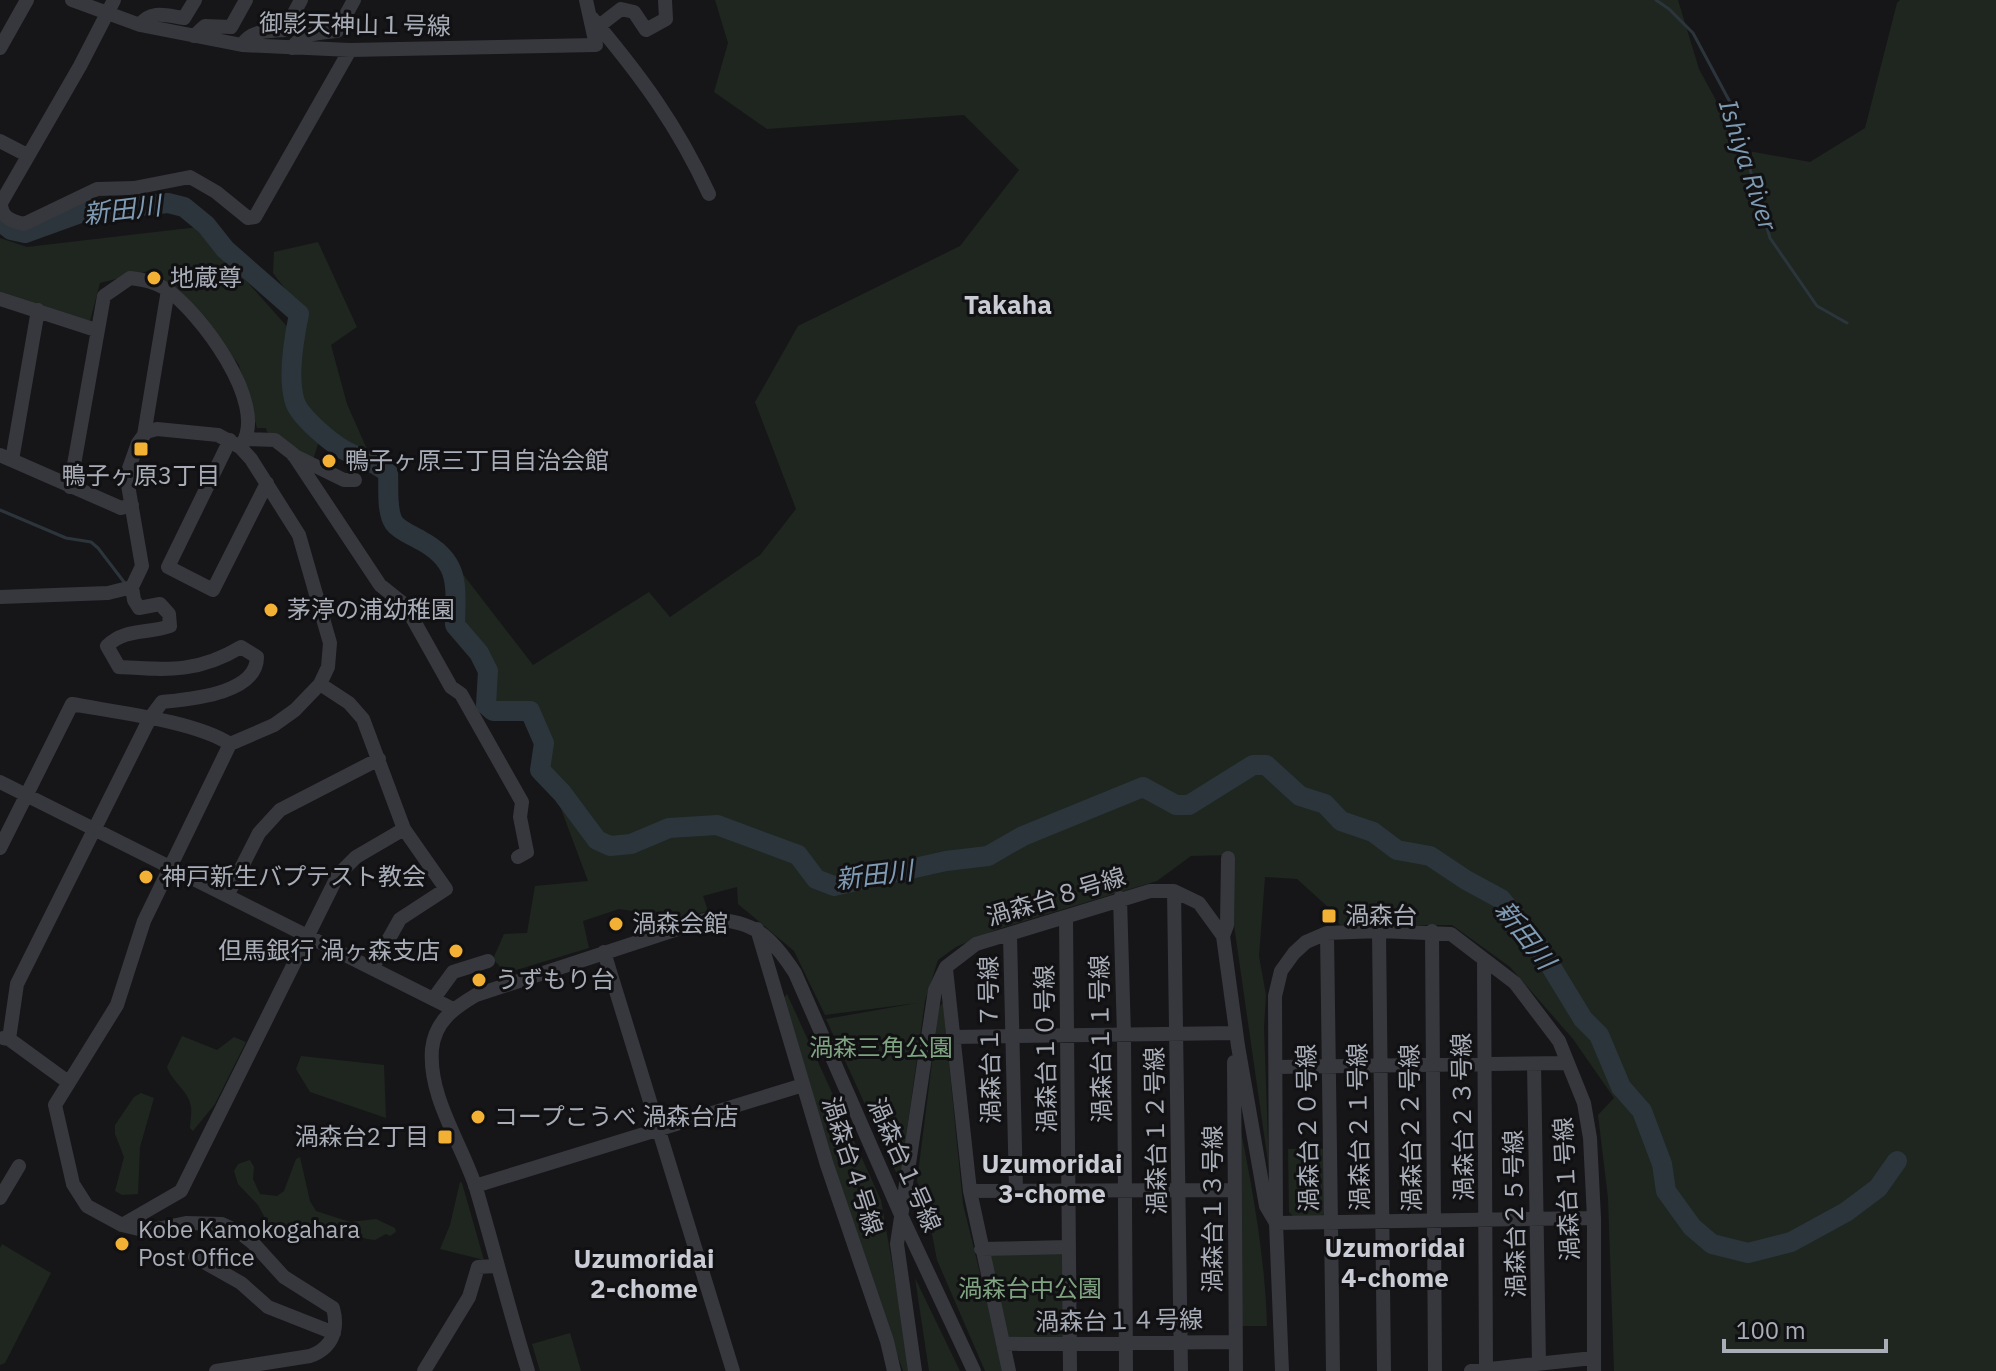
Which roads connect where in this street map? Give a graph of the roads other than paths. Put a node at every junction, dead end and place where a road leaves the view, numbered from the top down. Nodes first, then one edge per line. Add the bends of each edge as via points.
1 (27, 0) edge
2 (72, 0) edge
3 (114, 0) edge
4 (195, 0) edge
5 (246, 0) edge
6 (301, 0) edge
7 (354, 0) edge
8 (665, 0) edge
9 (592, 14) edge
10 (108, 15) junction
11 (140, 25) junction
12 (194, 36) junction
13 (242, 45) junction
14 (0, 48) edge
15 (292, 48) junction
16 (350, 50) junction
17 (0, 141) edge
18 (27, 155) junction
19 (709, 194) dead end
20 (0, 203) edge
21 (168, 290) junction
22 (0, 299) edge
23 (38, 310) junction
24 (96, 330) junction
25 (144, 435) junction
26 (239, 442) junction
27 (293, 454) junction
28 (6, 458) edge
29 (355, 480) dead end
30 (267, 483) junction
31 (70, 487) junction
32 (132, 505) junction
33 (132, 587) junction
34 (0, 597) edge
35 (320, 684) junction
36 (150, 718) junction
37 (230, 744) junction
38 (379, 759) junction
39 (0, 782) edge
40 (26, 795) junction
41 (404, 829) junction
42 (95, 830) junction
43 (0, 848) edge
44 (518, 857) dead end
45 (1228, 858) dead end
46 (169, 867) junction
47 (1174, 891) junction
48 (228, 894) junction
49 (1120, 898) junction
50 (1066, 918) junction
51 (757, 929) junction
52 (1379, 931) junction
53 (1432, 931) junction
54 (1327, 933) junction
55 (309, 935) junction
56 (1010, 936) junction
57 (1223, 936) junction
58 (604, 952) junction
59 (1484, 960) junction
60 (488, 961) dead end
61 (373, 967) junction
62 (946, 967) junction
63 (434, 998) junction
64 (453, 1009) junction
65 (1177, 1034) junction
66 (1124, 1035) junction
67 (1013, 1036) junction
68 (1068, 1036) junction
69 (953, 1037) junction
70 (4, 1038) edge
71 (1237, 1040) junction
72 (1567, 1063) junction
73 (1534, 1064) junction
74 (1484, 1065) junction
75 (1329, 1066) junction
76 (1380, 1066) junction
77 (1431, 1066) junction
78 (1276, 1067) junction
79 (68, 1082) junction
80 (803, 1085) junction
81 (659, 1129) junction
82 (19, 1166) dead end
83 (475, 1186) junction
84 (1124, 1189) junction
85 (1016, 1190) junction
86 (1070, 1190) junction
87 (1179, 1190) junction
88 (1234, 1190) junction
89 (970, 1191) junction
90 (0, 1198) edge
91 (901, 1215) junction
92 (1594, 1218) junction
93 (1536, 1219) junction
94 (1434, 1220) junction
95 (1486, 1220) junction
96 (1331, 1221) junction
97 (1382, 1221) junction
98 (1276, 1223) junction
99 (122, 1225) junction
100 (1069, 1247) junction
101 (981, 1249) junction
102 (195, 1257) dead end
103 (496, 1266) junction
104 (334, 1333) junction
105 (1235, 1342) junction
106 (1181, 1343) junction
107 (1003, 1344) junction
108 (1070, 1344) junction
109 (1126, 1344) junction
110 (1539, 1364) junction
111 (1594, 1365) edge
112 (1486, 1369) edge
113 (216, 1371) edge
114 (424, 1371) edge
115 (528, 1371) edge
116 (733, 1371) edge
117 (894, 1371) edge
118 (915, 1371) edge
119 (974, 1371) edge
120 (1009, 1371) edge
121 (1070, 1371) edge
122 (1126, 1371) edge
123 (1181, 1371) edge
124 (1236, 1371) edge
125 (1282, 1371) edge
126 (1333, 1371) edge
127 (1384, 1371) edge
128 (1435, 1371) edge
129 (1471, 1371) edge

1 - 14 street
2 - 10 street, 御影天神山１号線
3 - 10 street
4 - 11 street via 184,18 154,14
5 - 12 street via 231,27 205,26
6 - 13 street via 285,30 257,32
7 - 15 street via 337,31 307,34
8 - 9 street via 666,19 646,30 634,12
9 - 16 street, 御影天神山１号線 via 596,45
9 - 19 street via 644,80 688,149
10 - 11 street, 御影天神山１号線
10 - 18 street
11 - 12 street, 御影天神山１号線
12 - 13 street, 御影天神山１号線
13 - 15 street, 御影天神山１号線
15 - 16 street, 御影天神山１号線
16 - 20 street via 255,217 248,218 190,177 97,189 24,224 6,218
17 - 18 street
18 - 20 street
21 - 24 street via 153,281 130,278 104,296
21 - 25 street
21 - 26 street via 235,373 249,413
22 - 23 street
23 - 24 street
23 - 28 street
24 - 31 street
25 - 26 street via 157,429
25 - 32 street via 128,471
26 - 27 street via 275,440
26 - 30 street
26 - 30 street via 168,567 213,590
27 - 29 street via 344,480
27 - 44 street via 380,585 405,605 522,802 527,852
28 - 31 street
30 - 35 street via 299,535 330,643
31 - 32 street via 121,508
32 - 33 street via 142,566
33 - 34 street via 108,593
33 - 36 street via 139,608 160,604 169,614 170,626 113,640 107,646 119,667 185,669 241,647 257,657 248,678 228,690 162,702
35 - 37 street via 274,725
35 - 38 street via 363,719
36 - 37 street via 219,736
36 - 40 street via 72,704
36 - 42 street
37 - 46 street
38 - 41 street
38 - 48 street via 280,810 259,833
39 - 40 street
40 - 42 street
40 - 43 street
41 - 55 street via 356,857 338,875
41 - 61 street via 446,889 400,919
42 - 46 street
42 - 70 street via 17,984
45 - 57 street
46 - 48 street
46 - 79 street via 144,921 117,1005
47 - 49 street, 渦森台８号線
47 - 57 street via 1199,903
47 - 65 street, 渦森台１２号線
48 - 55 street
49 - 50 street, 渦森台８号線
49 - 66 street, 渦森台１１号線
50 - 56 street, 渦森台８号線
50 - 68 street, 渦森台１０号線
51 - 58 street via 732,919 708,919
51 - 80 street, 渦森台４号線
51 - 91 street, 渦森台１号線 via 795,973
52 - 53 street, 渦森台１号線
52 - 54 street, 渦森台１号線
52 - 76 street, 渦森台２１号線
53 - 59 street, 渦森台１号線 via 1451,934
53 - 77 street, 渦森台２２号線
54 - 75 street, 渦森台２０号線
54 - 78 street via 1306,942 1281,971 1275,996
55 - 61 street
55 - 99 street via 181,1191
56 - 62 street, 渦森台８号線 via 976,944
56 - 67 street, 渦森台１７号線
57 - 71 street
58 - 64 street via 476,995
58 - 81 street
59 - 72 street, 渦森台１号線 via 1515,983 1559,1041
59 - 74 street, 渦森台２３号線
60 - 63 street via 453,972
61 - 63 street
62 - 69 street
62 - 91 street via 935,990
63 - 64 street
64 - 83 street via 440,1023 432,1046 433,1069
65 - 66 street
65 - 71 street
65 - 87 street, 渦森台１２号線
66 - 68 street
66 - 84 street, 渦森台１１号線
67 - 68 street
67 - 69 street
67 - 85 street, 渦森台１７号線
68 - 86 street, 渦森台１０号線
69 - 89 street
70 - 79 street
71 - 88 street, 渦森台１３号線
71 - 98 street via 1266,1206
72 - 73 street
72 - 92 street, 渦森台１号線 via 1584,1103
73 - 74 street
73 - 93 street, 渦森台２５号線
74 - 77 street
74 - 95 street, 渦森台２３号線
75 - 76 street
75 - 78 street
75 - 96 street, 渦森台２０号線
76 - 77 street
76 - 97 street, 渦森台２１号線
77 - 94 street, 渦森台２２号線
78 - 98 street
79 - 99 street via 55,1105 73,1184 87,1206
80 - 81 street
80 - 117 street, 渦森台４号線
81 - 83 street
81 - 116 street
82 - 90 street
83 - 103 street
84 - 86 street
84 - 87 street
84 - 109 street, 渦森台１１号線
85 - 86 street
85 - 89 street
86 - 100 street, 渦森台１０号線
87 - 88 street
87 - 106 street, 渦森台１２号線
88 - 105 street, 渦森台１３号線
89 - 101 street
91 - 118 street via 897,1244
91 - 119 street, 渦森台１号線
92 - 93 street
92 - 111 street, 渦森台１号線
93 - 95 street
93 - 110 street, 渦森台２５号線
94 - 95 street
94 - 97 street
94 - 128 street, 渦森台２２号線
95 - 112 street, 渦森台２３号線
96 - 97 street
96 - 98 street
96 - 126 street, 渦森台２０号線
97 - 127 street, 渦森台２１号線
98 - 125 street
99 - 104 street via 147,1231 186,1223 222,1224 239,1232 284,1277 333,1308
100 - 101 street
100 - 108 street, 渦森台１０号線
101 - 107 street
102 - 104 street via 241,1283 268,1307
103 - 114 street via 478,1267 469,1297
103 - 115 street
104 - 113 street via 318,1353
105 - 106 street, 渦森台１４号線
105 - 124 street, 渦森台１３号線
106 - 109 street, 渦森台１４号線
106 - 123 street, 渦森台１２号線
107 - 108 street, 渦森台１４号線
107 - 120 street
108 - 109 street, 渦森台１４号線
108 - 121 street, 渦森台１０号線
109 - 122 street, 渦森台１１号線
110 - 111 street
110 - 112 street
112 - 129 street

